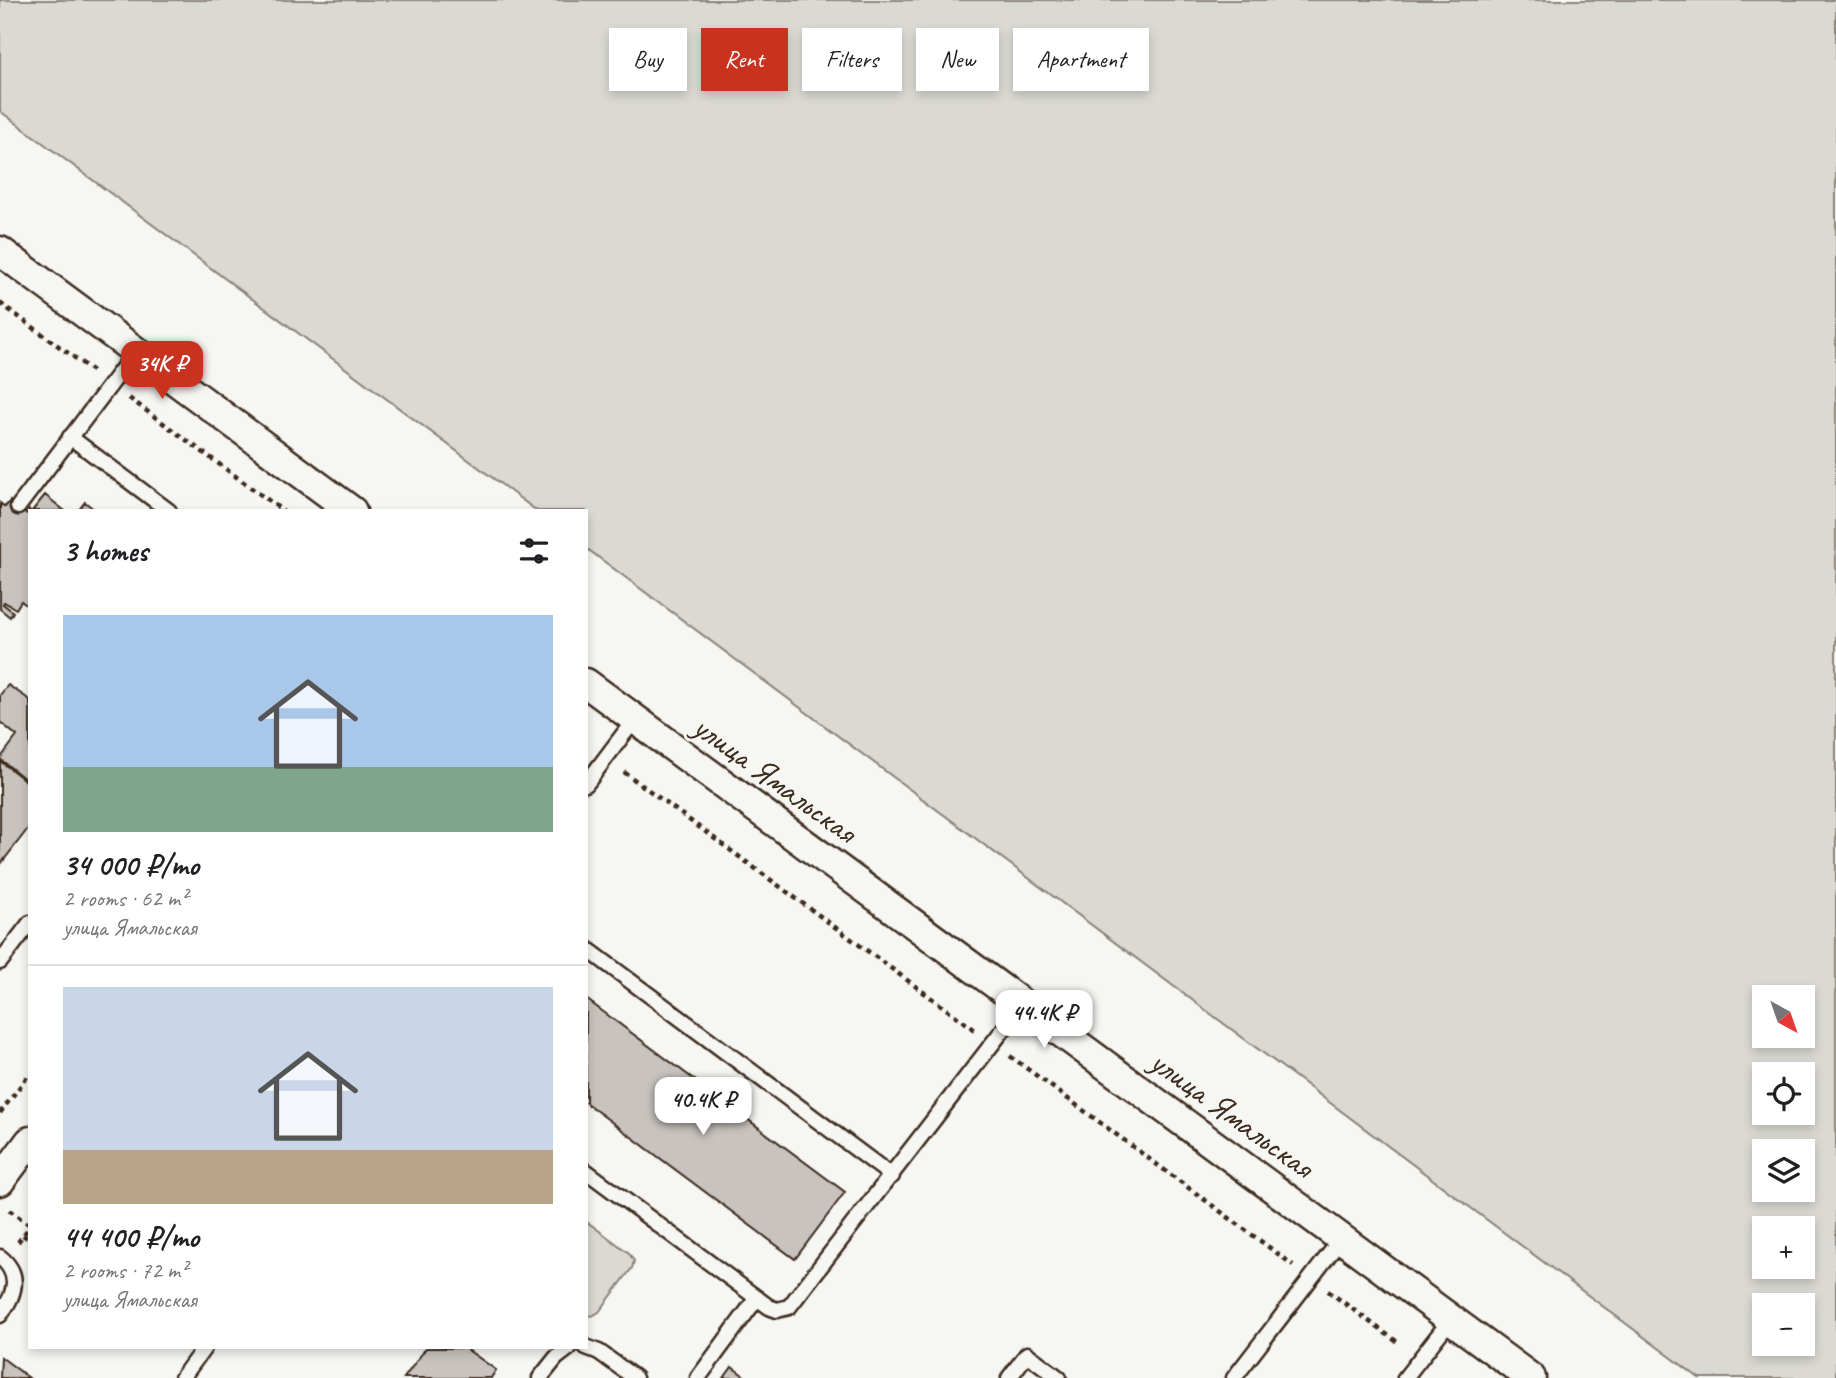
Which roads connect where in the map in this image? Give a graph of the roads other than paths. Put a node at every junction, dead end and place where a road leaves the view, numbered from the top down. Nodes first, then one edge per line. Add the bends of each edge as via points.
1 (0, 251) edge
2 (136, 351) junction
3 (71, 438) junction
4 (18, 507) dead end
5 (166, 509) edge
6 (349, 509) edge
7 (588, 684) edge
8 (635, 719) junction
9 (588, 781) edge
10 (28, 926) edge
11 (588, 949) edge
12 (0, 962) edge
13 (1023, 1004) junction
14 (28, 1144) edge
15 (588, 1172) edge
16 (892, 1176) junction
17 (0, 1181) edge
18 (1341, 1239) junction
19 (0, 1257) edge
20 (757, 1298) junction
21 (0, 1315) edge
22 (1451, 1319) junction
23 (203, 1349) edge
24 (568, 1349) edge
25 (588, 1349) edge
26 (182, 1378) edge
27 (540, 1378) edge
28 (635, 1378) edge
29 (698, 1378) edge
30 (1009, 1378) edge
31 (1059, 1378) edge
32 (1234, 1378) edge
33 (1405, 1378) edge
34 (1531, 1378) edge

1 - 2 street
2 - 3 lane
2 - 6 street
3 - 4 lane
3 - 5 lane
7 - 8 street, улица Ямальская
8 - 9 lane
8 - 13 street, улица Ямальская
10 - 12 lane
11 - 16 lane
13 - 16 lane
13 - 18 street, улица Ямальская
14 - 17 street
15 - 20 lane
16 - 20 lane via 789,1307 777,1310
18 - 22 street, улица Ямальская
18 - 32 lane
19 - 21 lane via 13,1271 15,1286
20 - 29 lane
22 - 33 lane
22 - 34 street, улица Ямальская
23 - 26 lane
24 - 27 lane
25 - 28 lane
30 - 31 lane via 1027,1354

